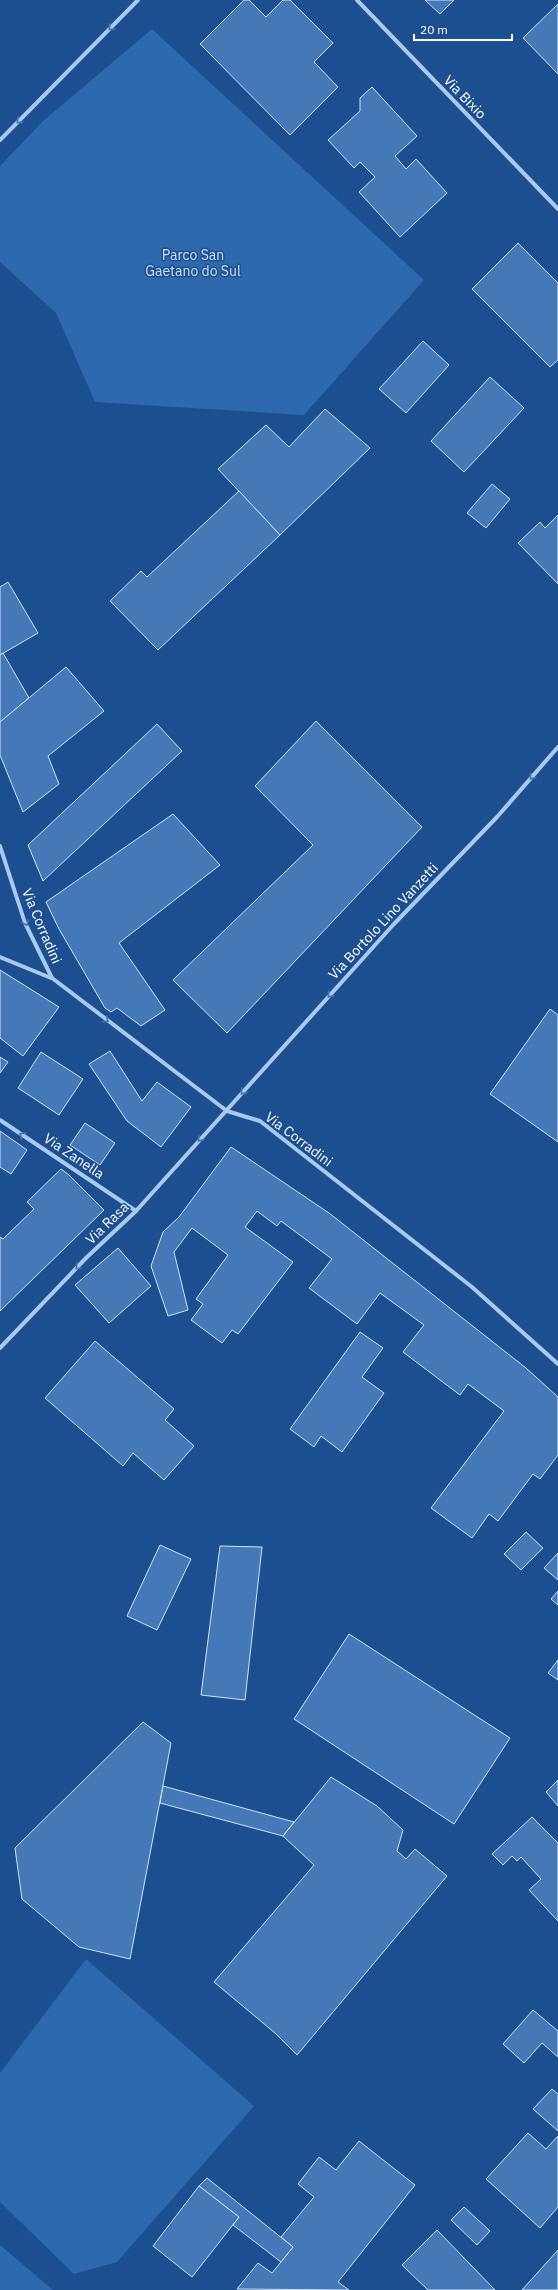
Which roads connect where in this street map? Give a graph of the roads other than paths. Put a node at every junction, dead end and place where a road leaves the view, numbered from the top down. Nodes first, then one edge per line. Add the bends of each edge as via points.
1 (138, 0) edge
2 (357, 0) edge
3 (0, 140) edge
4 (558, 209) edge
5 (558, 747) edge
6 (0, 846) edge
7 (0, 957) edge
8 (52, 978) junction
9 (227, 1111) junction
10 (0, 1120) edge
11 (136, 1211) junction
12 (0, 1348) edge
13 (558, 1364) edge

1 -> 3 street
2 - 4 street, Via Bixio
5 -> 9 street, Via Bortolo Lino Vanzetti via 497,817 393,924
6 -> 8 street, Via Corradini via 25,923
7 - 8 street
8 -> 9 street, Via Corradini
9 -> 11 street, Via Rasa
9 - 13 street, Via Corradini via 260,1121 472,1287
11 -> 10 street, Via Zanella
11 -> 12 street, Via Rasa via 86,1258

